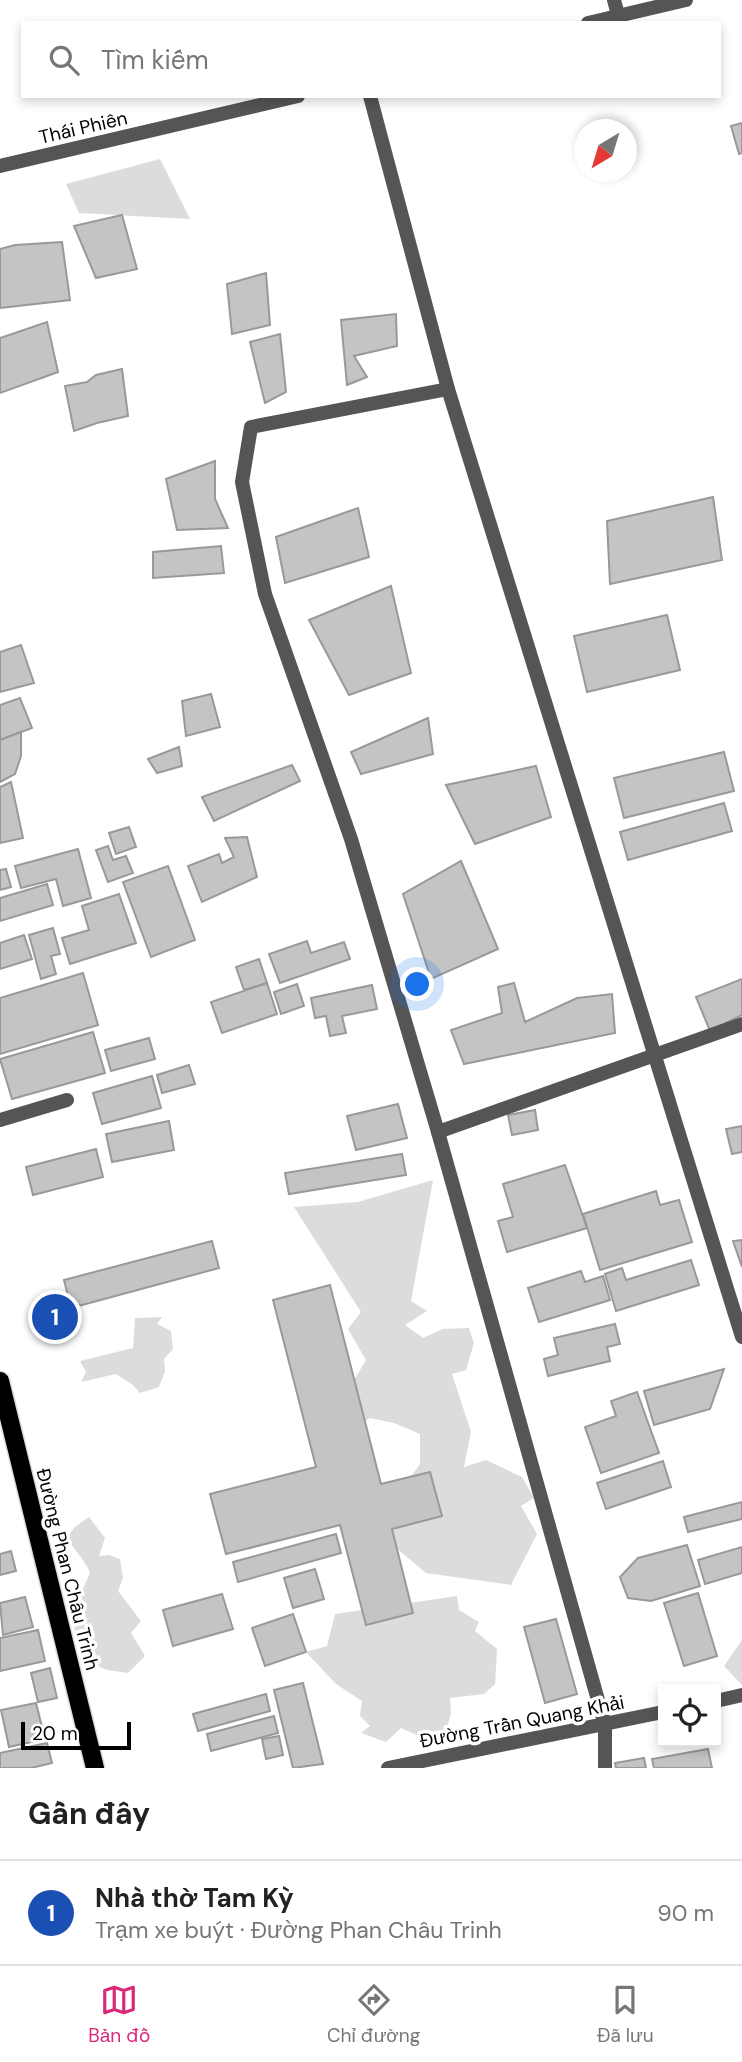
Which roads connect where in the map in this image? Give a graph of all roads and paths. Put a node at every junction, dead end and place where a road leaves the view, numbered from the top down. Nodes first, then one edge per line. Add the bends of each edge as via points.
1 (614, 0) edge
2 (686, 0) edge
3 (618, 15) junction
4 (596, 21) edge
5 (289, 98) edge
6 (371, 98) edge
7 (0, 166) edge
8 (448, 389) junction
9 (742, 1024) edge
10 (654, 1055) junction
11 (67, 1100) dead end
12 (0, 1120) edge
13 (438, 1132) junction
14 (742, 1337) edge
15 (0, 1381) edge
16 (742, 1695) edge
17 (721, 1700) edge
18 (658, 1713) edge
19 (605, 1725) junction
20 (95, 1768) edge
21 (387, 1768) edge
22 (605, 1768) edge

1 - 3 street
2 - 3 street
3 - 4 street
5 - 7 street, Thái Phiên
6 - 8 street
8 - 10 street
8 - 13 street via 251,427 242,482 265,594 351,839
9 - 10 street
10 - 13 street
10 - 14 street
11 - 12 street
13 - 19 street
15 - 20 main road, Đường Phan Châu Trinh
16 - 17 street
18 - 19 street, Đường Trần Quang Khải
19 - 21 street, Đường Trần Quang Khải
19 - 22 street

